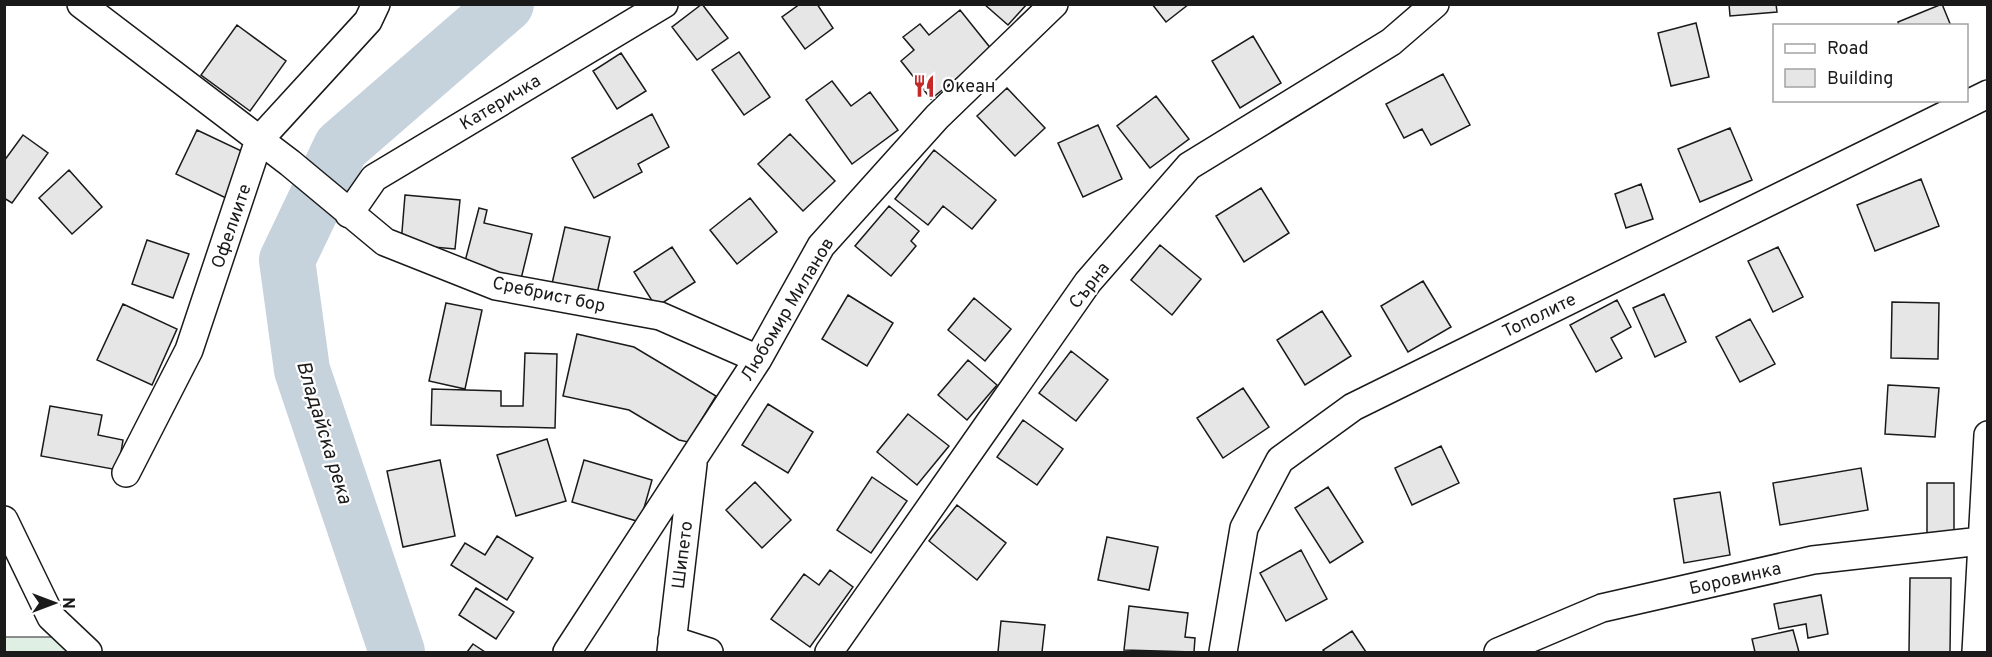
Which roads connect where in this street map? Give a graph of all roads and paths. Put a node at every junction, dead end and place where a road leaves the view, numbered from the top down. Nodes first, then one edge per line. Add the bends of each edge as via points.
1 (81, 4) edge
2 (376, 4) edge
3 (664, 4) edge
4 (1054, 4) edge
5 (1435, 4) edge
6 (1988, 94) edge
7 (259, 140) junction
8 (348, 214) junction
9 (758, 358) junction
10 (1988, 435) edge
11 (693, 457) junction
12 (126, 473) dead end
13 (4, 520) edge
14 (1981, 541) junction
15 (672, 646) edge
16 (88, 652) edge
17 (567, 652) edge
18 (709, 652) edge
19 (829, 652) edge
20 (1222, 652) edge
21 (1498, 652) edge
22 (1976, 652) edge

1 - 7 street
2 - 7 street, Офелиите via 368,21
3 - 8 street, Катеричка via 374,178
4 - 9 street, Любомир Миланов via 937,117 821,246
5 - 19 street, Сърна via 1391,42 1189,166 1088,282
6 - 20 street, Тополите via 1353,407 1280,460 1244,528
7 - 8 street, Сребрист бор
7 - 12 street, Офелиите via 189,350
8 - 9 street, Сребрист бор via 385,242 496,286 660,316
9 - 11 street, Любомир Миланов
10 - 14 street
11 - 15 street, Шипето
11 - 17 street, Любомир Миланов
13 - 16 street via 51,617
14 - 21 street, Боровинка via 1813,560 1602,608
14 - 22 street
15 - 18 street

